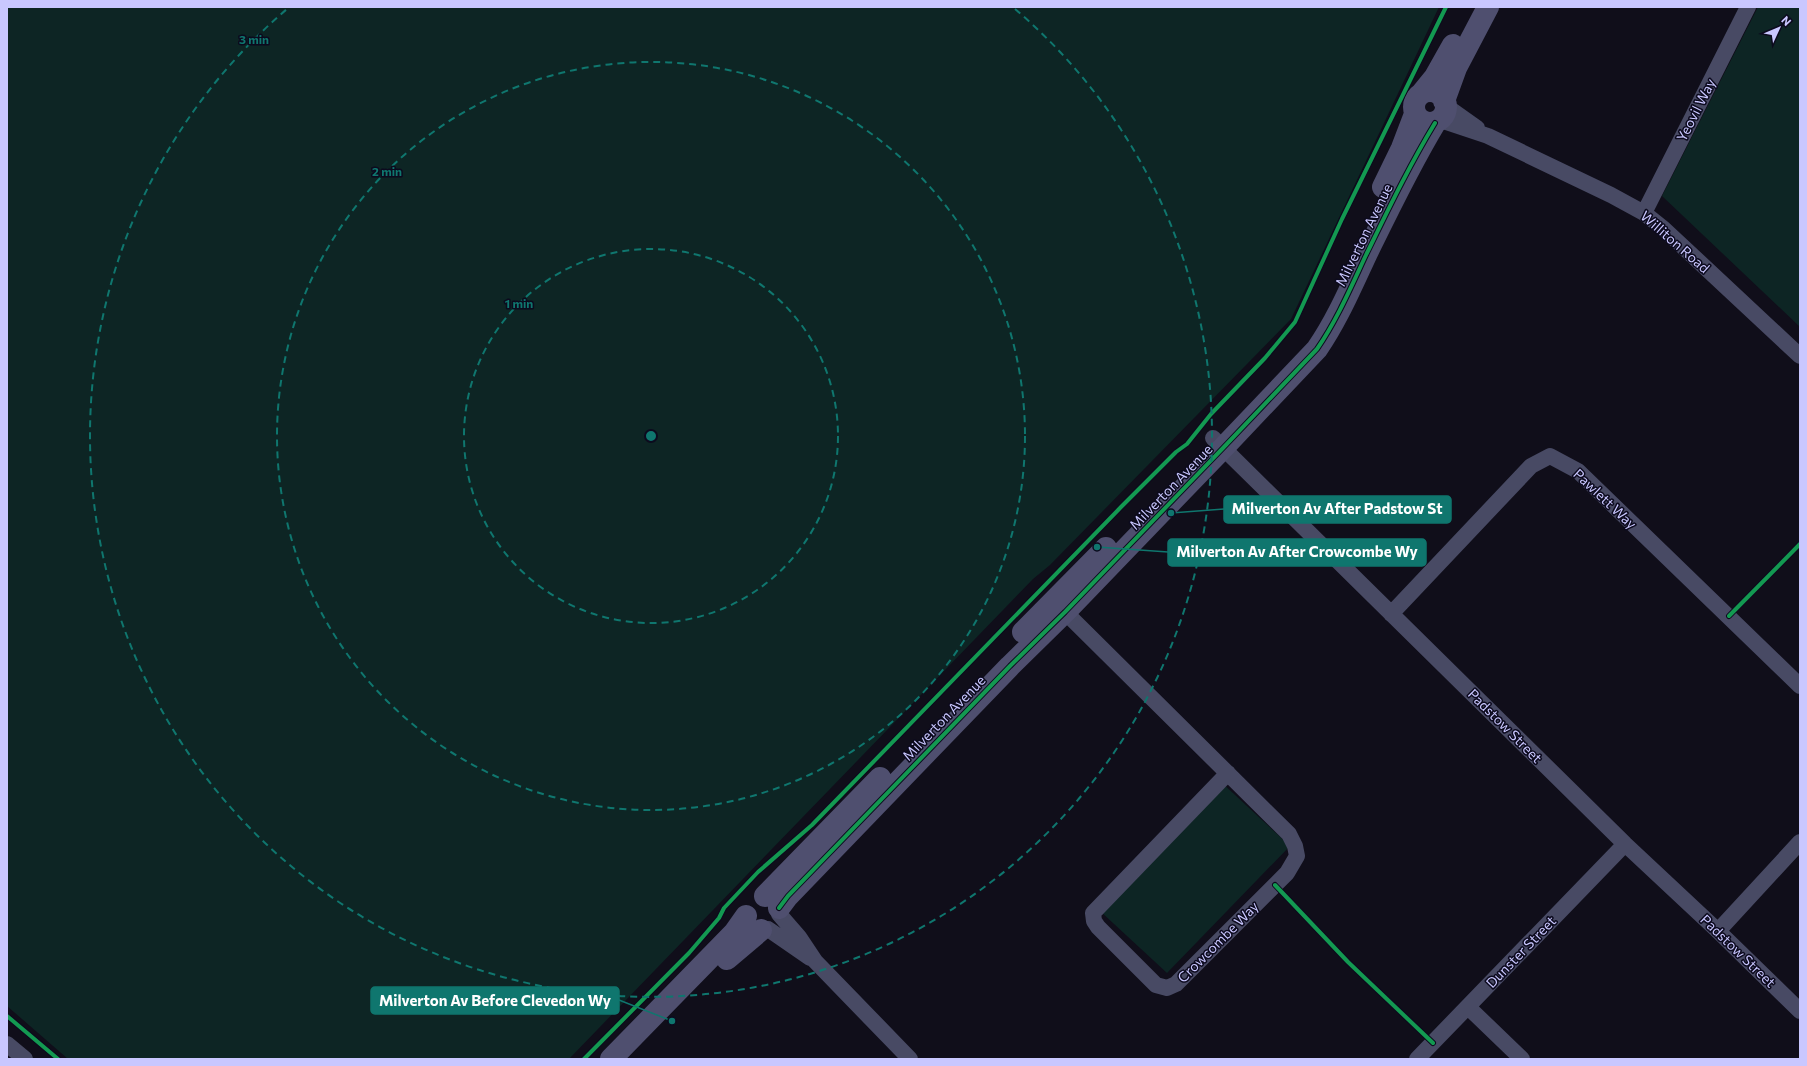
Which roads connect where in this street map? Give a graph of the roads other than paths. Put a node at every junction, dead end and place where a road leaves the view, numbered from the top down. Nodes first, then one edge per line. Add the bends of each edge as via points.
1 (1472, 7) edge
2 (1488, 7) edge
3 (1748, 7) edge
4 (1422, 93) junction
5 (1441, 112) junction
6 (1415, 114) junction
7 (1644, 213) junction
8 (1800, 356) edge
9 (1218, 443) junction
10 (1060, 606) junction
11 (1391, 614) junction
12 (1800, 686) edge
13 (1228, 773) junction
14 (1800, 842) edge
15 (1625, 844) junction
16 (766, 916) junction
17 (1718, 931) junction
18 (1468, 1007) junction
19 (1800, 1011) edge
20 (7, 1044) edge
21 (25, 1059) edge
22 (611, 1059) edge
23 (628, 1059) edge
24 (910, 1059) edge
25 (1417, 1059) edge
26 (1522, 1059) edge

1 - 4 street via 1445,62
2 - 5 street, Milverton Avenue via 1456,68
3 - 7 street, Yeovil Way
4 - 5 street via 1433,92 1442,96
4 - 6 street via 1415,102
5 - 6 street via 1423,122
5 - 7 street, Williton Road
5 - 9 street, Milverton Avenue via 1394,197 1317,349
6 - 9 street, Milverton Avenue via 1399,155 1313,330
7 - 8 street, Williton Road
9 - 10 street, Milverton Avenue
9 - 11 street, Padstow Street
10 - 13 street, Crowcombe Way
10 - 16 street, Milverton Avenue
11 - 12 street, Pawlett Way via 1531,466 1550,456 1578,471
11 - 15 street, Padstow Street
13 - 13 street, Crowcombe Way via 1289,834 1297,856 1287,874 1176,984 1167,988 1156,985 1098,927 1093,913
14 - 17 street
15 - 17 street, Padstow Street
15 - 18 street, Dunster Street
16 - 22 street, Milverton Avenue via 734,934
16 - 23 street, Milverton Avenue via 746,941
16 - 24 street via 799,937 815,961
17 - 19 street, Padstow Street
18 - 25 street, Dunster Street
18 - 26 street
20 - 21 street

